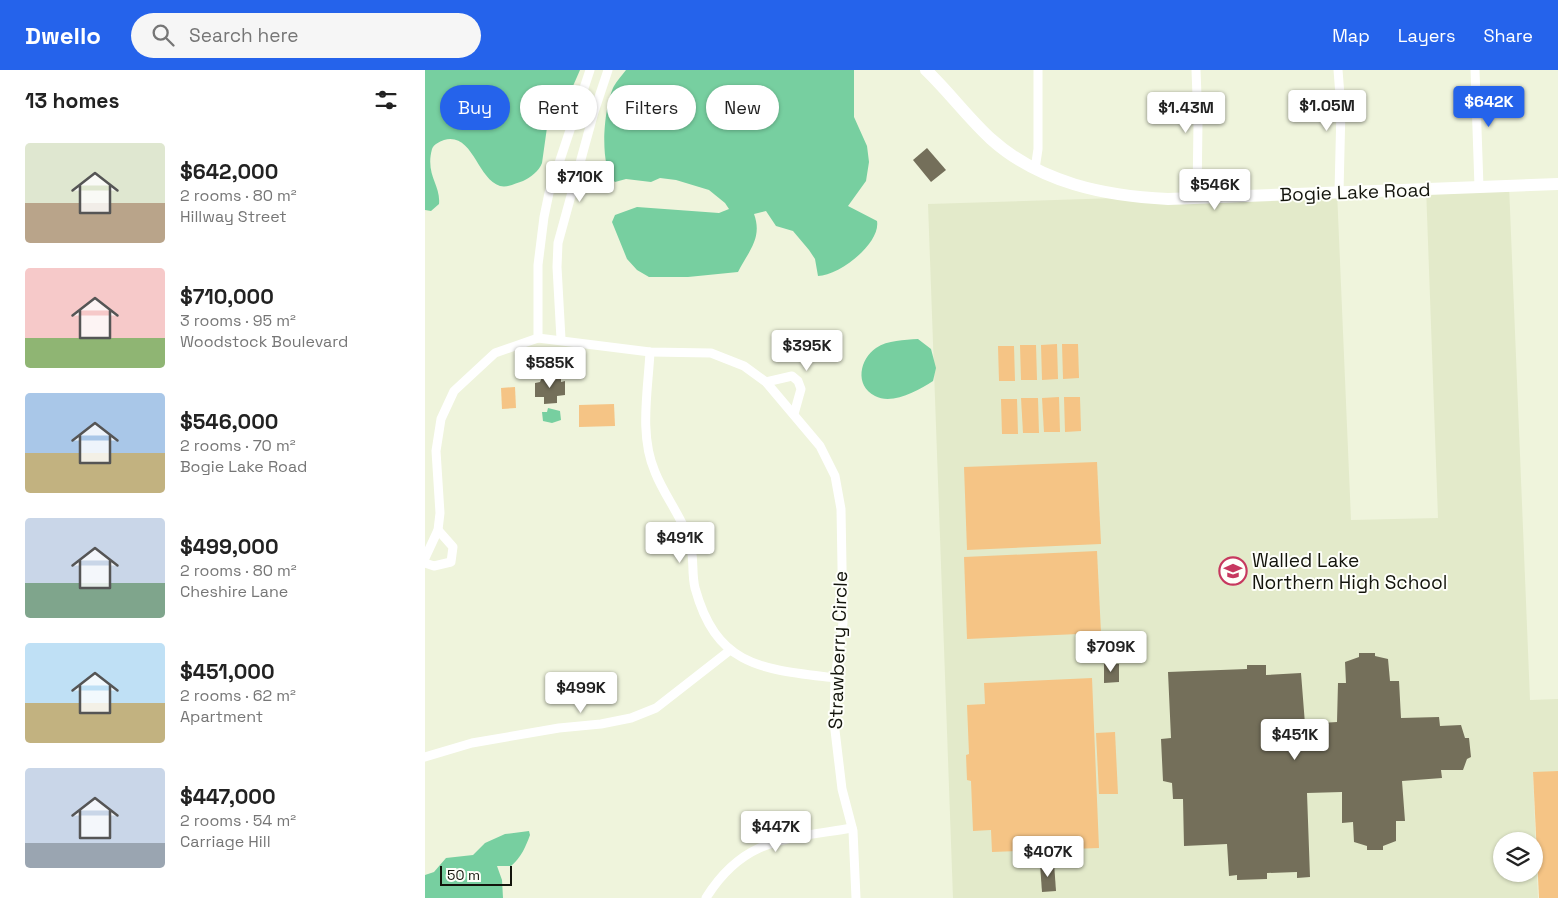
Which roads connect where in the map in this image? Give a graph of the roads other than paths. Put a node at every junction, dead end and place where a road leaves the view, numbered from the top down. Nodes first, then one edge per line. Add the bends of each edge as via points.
1 (589, 70) edge
2 (608, 70) edge
3 (926, 70) edge
4 (1038, 70) edge
5 (1196, 70) edge
6 (1338, 70) edge
7 (1475, 70) edge
8 (584, 85) edge
9 (597, 103) edge
10 (569, 130) edge
11 (589, 130) edge
12 (1035, 169) junction
13 (1558, 184) edge
14 (1479, 187) junction
15 (1339, 192) junction
16 (1197, 198) junction
17 (545, 217) junction
18 (563, 221) junction
19 (538, 338) junction
20 (561, 339) junction
21 (650, 352) junction
22 (766, 382) junction
23 (793, 414) junction
24 (438, 530) junction
25 (425, 558) edge
26 (425, 563) edge
27 (729, 651) junction
28 (835, 678) junction
29 (425, 757) edge
30 (852, 828) junction
31 (706, 898) edge
32 (857, 898) edge

1 - 8 street
2 - 9 street
3 - 12 main road, Bogie Lake Road via 992,140
4 - 12 street
5 - 16 street
6 - 15 street via 1341,108
7 - 14 street
10 - 17 street
11 - 18 street
12 - 16 main road, Bogie Lake Road via 1080,188 1125,197
13 - 14 main road, Bogie Lake Road
14 - 15 main road, Bogie Lake Road
15 - 16 main road, Bogie Lake Road
17 - 18 street
17 - 19 street via 538,265
18 - 20 street via 557,267
19 - 20 street, Strawberry Circle
19 - 24 street, Strawberry Circle via 495,353 454,390 441,419 436,451
20 - 21 street, Strawberry Circle
21 - 22 street, Strawberry Circle via 711,353 744,366
21 - 27 street via 646,446 654,471 689,539 699,602 712,631
22 - 23 street, Strawberry Circle
22 - 23 street via 792,376 798,380 801,389
23 - 28 street, Strawberry Circle via 819,446 835,476 841,509 843,623
24 - 25 street, Strawberry Circle
24 - 26 street via 453,547 451,562 434,566
27 - 28 street via 761,666
27 - 29 street via 656,708 631,718 472,743
28 - 30 street, Strawberry Circle via 835,743
30 - 31 street via 773,841 747,853 733,863
30 - 32 street, Strawberry Circle

